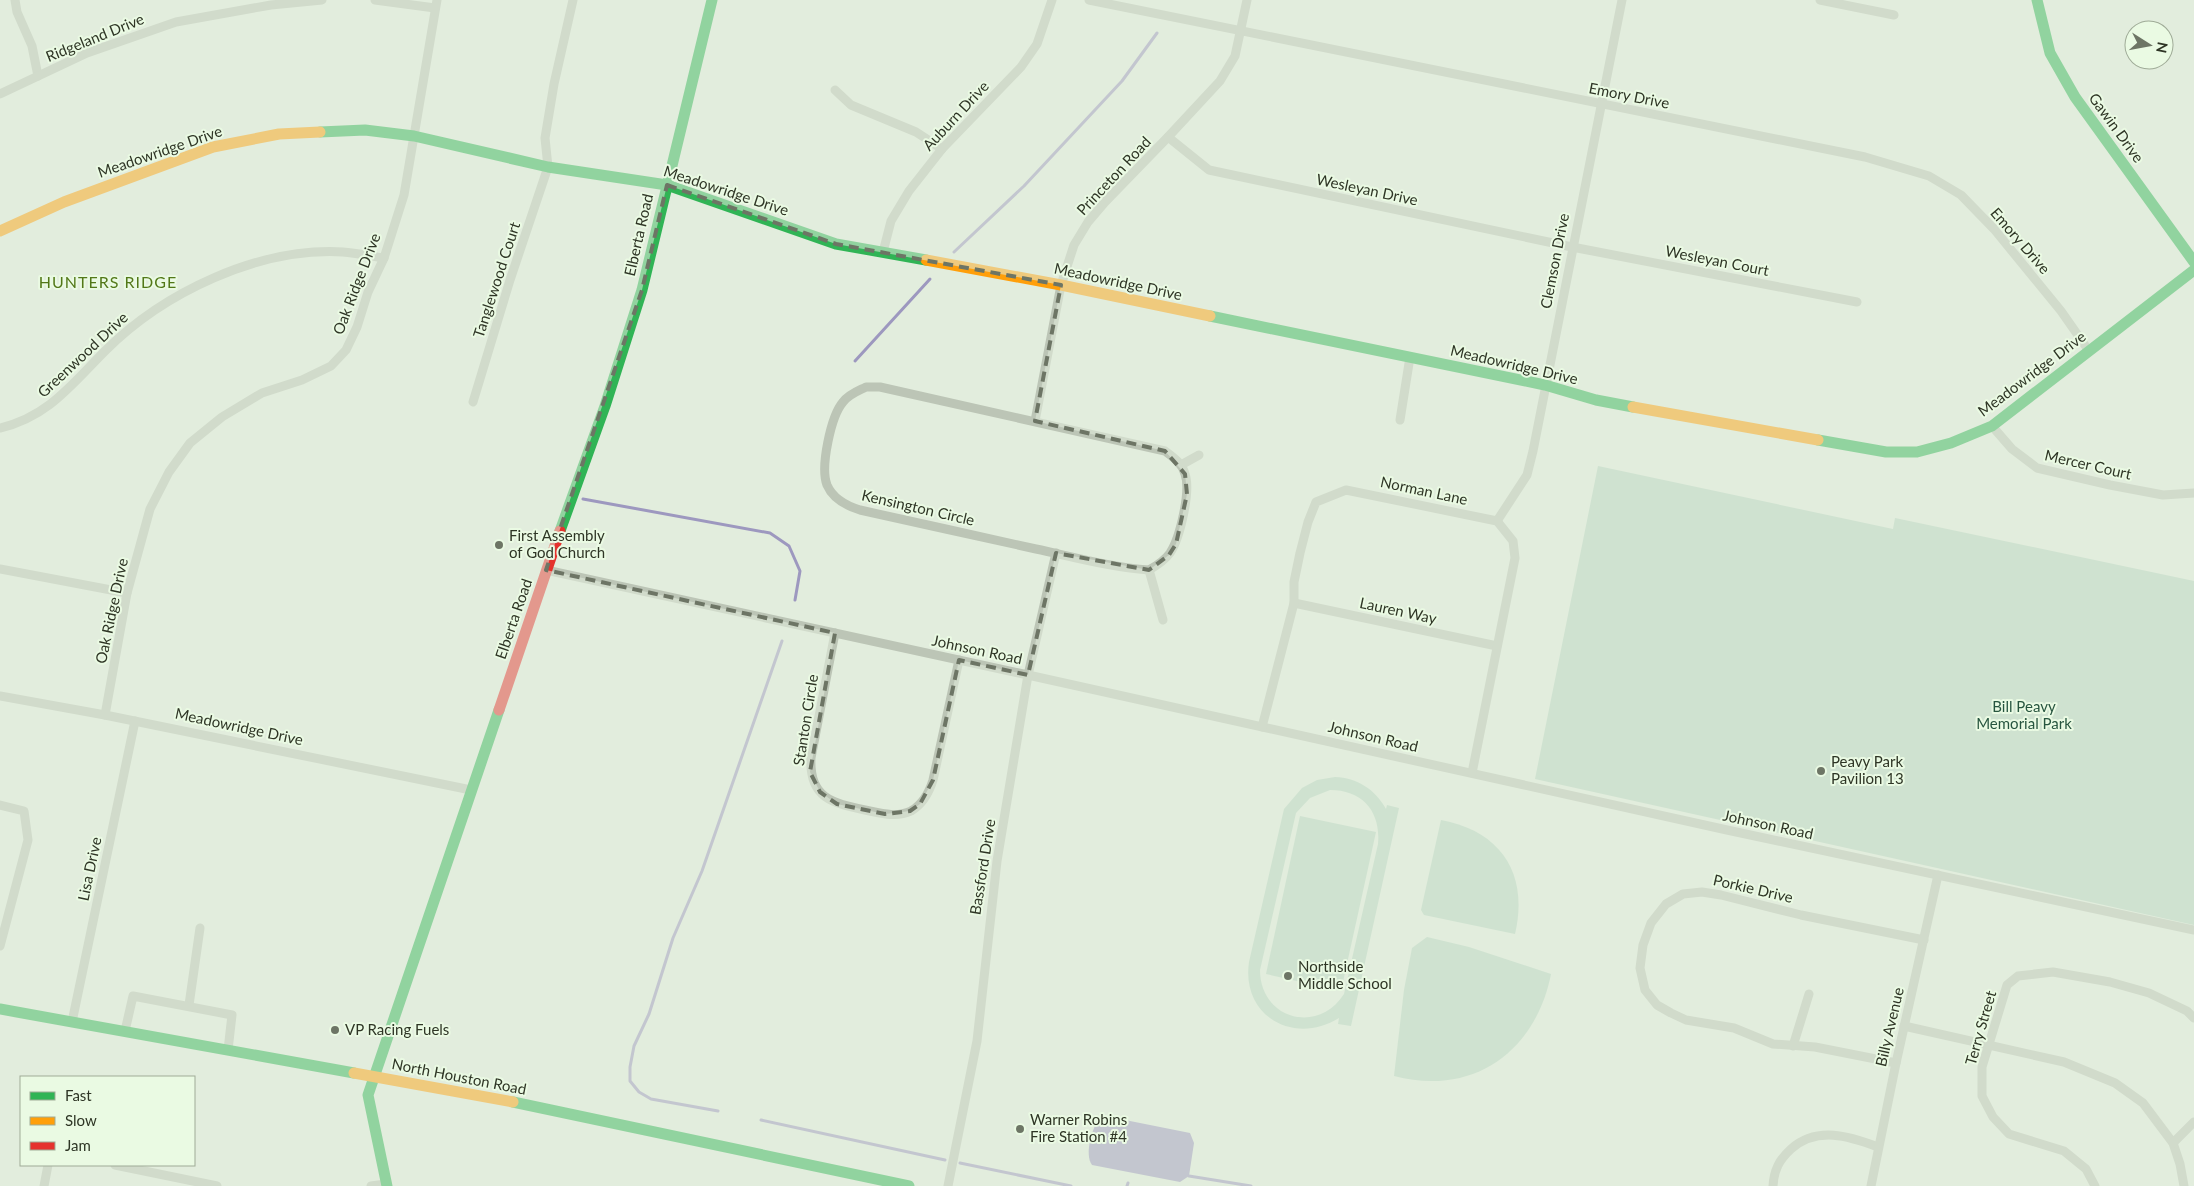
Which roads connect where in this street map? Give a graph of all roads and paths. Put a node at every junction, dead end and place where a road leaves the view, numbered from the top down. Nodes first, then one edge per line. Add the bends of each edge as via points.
1 (15, 0) edge
2 (322, 0) edge
3 (375, 0) edge
4 (574, 0) edge
5 (712, 0) edge
6 (1052, 0) edge
7 (1089, 0) edge
8 (1247, 0) edge
9 (1622, 0) edge
10 (1820, 0) edge
11 (2037, 0) edge
12 (436, 4) edge
13 (1894, 15) dead end
14 (1240, 32) junction
15 (38, 76) junction
16 (835, 90) dead end
17 (0, 94) edge
18 (1602, 105) junction
19 (414, 136) junction
20 (1168, 138) junction
21 (942, 149) junction
22 (548, 167) junction
23 (667, 185) junction
24 (0, 231) edge
25 (1572, 248) junction
26 (883, 252) junction
27 (384, 258) junction
28 (2194, 262) edge
29 (2194, 270) edge
30 (1061, 285) junction
31 (1857, 302) dead end
32 (2089, 351) junction
33 (1410, 358) junction
34 (1545, 386) junction
35 (473, 402) dead end
36 (1400, 420) dead end
37 (1035, 421) junction
38 (1992, 426) junction
39 (0, 428) edge
40 (1198, 454) dead end
41 (1181, 465) junction
42 (2194, 493) edge
43 (1497, 520) junction
44 (1056, 553) junction
45 (0, 569) edge
46 (546, 570) junction
47 (1149, 570) junction
48 (127, 593) junction
49 (1294, 603) junction
50 (1163, 620) dead end
51 (835, 633) junction
52 (1497, 646) junction
53 (959, 660) junction
54 (1028, 674) junction
55 (0, 696) edge
56 (105, 715) junction
57 (135, 721) junction
58 (1262, 727) junction
59 (1472, 773) junction
60 (472, 790) junction
61 (0, 805) edge
62 (1938, 875) junction
63 (200, 928) dead end
64 (2194, 930) edge
65 (1924, 940) junction
66 (0, 946) edge
67 (1809, 994) dead end
68 (189, 1005) junction
69 (0, 1009) edge
70 (2194, 1018) edge
71 (72, 1022) junction
72 (1904, 1026) junction
73 (125, 1031) junction
74 (1794, 1046) junction
75 (1988, 1046) junction
76 (228, 1050) junction
77 (1896, 1063) junction
78 (374, 1076) junction
79 (2194, 1122) edge
80 (2173, 1143) junction
81 (1878, 1147) junction
82 (48, 1166) edge
83 (120, 1166) edge
84 (386, 1185) edge
85 (44, 1186) edge
86 (218, 1186) edge
87 (371, 1186) edge
88 (909, 1186) edge
89 (948, 1186) edge
90 (1773, 1186) edge
91 (1871, 1186) edge
92 (2095, 1186) edge
93 (2184, 1186) edge

1 - 15 street via 32,46
2 - 15 street, Ridgeland Drive via 271,5 176,22 87,53
3 - 12 street
4 - 22 street via 545,138
5 - 23 street, Elberta Road
6 - 21 street, Auburn Drive via 1037,44 1021,67
7 - 14 street, Emory Drive
8 - 14 street, Princeton Road
9 - 18 street, Clemson Drive
10 - 13 street
11 - 28 street, Gawin Drive via 2050,53 2075,97
12 - 19 street, Oak Ridge Drive
14 - 18 street, Emory Drive
14 - 20 street, Princeton Road via 1235,56 1220,81
15 - 17 street, Ridgeland Drive
16 - 21 street via 851,105 916,132
18 - 25 street, Clemson Drive
18 - 32 street, Emory Drive via 1865,157 1929,176 1961,195 1994,229
19 - 22 street, Meadowridge Drive
19 - 24 street, Meadowridge Drive via 365,130 279,134 213,146 64,202
19 - 27 street, Oak Ridge Drive via 404,195
20 - 25 street, Wesleyan Drive via 1209,170
20 - 30 street, Princeton Road via 1088,222 1074,245
21 - 26 street, Auburn Drive via 909,191 891,221
22 - 23 street, Meadowridge Drive
22 - 35 street, Tanglewood Court
23 - 26 street, Meadowridge Drive via 836,244
23 - 46 street, Elberta Road via 642,290
25 - 31 street, Wesleyan Court
25 - 34 street, Clemson Drive
26 - 30 street, Meadowridge Drive
27 - 39 street, Greenwood Drive via 342,252 296,255 250,264 191,288 133,324 68,390 41,412
27 - 48 street, Oak Ridge Drive via 346,350 331,366 262,394 222,417 190,443 169,472 150,509
29 - 32 street, Meadowridge Drive
30 - 33 street, Meadowridge Drive
30 - 37 street, Princeton Road
32 - 38 street, Meadowridge Drive
33 - 34 street, Meadowridge Drive
33 - 36 street
34 - 38 street, Meadowridge Drive via 1596,400 1886,452 1917,452 1952,443
34 - 43 street, Clemson Drive via 1527,475
37 - 41 street, Kensington Circle via 1150,446 1164,451
37 - 44 street, Kensington Circle via 880,387 866,388 851,394 835,416 825,465 827,485 845,505 860,510
38 - 42 street, Mercer Court via 2012,449 2037,468 2163,496
40 - 41 street
41 - 47 street via 1187,494 1176,544 1169,555
43 - 49 street, Norman Lane via 1346,490 1332,494 1316,502 1308,522 1294,582
43 - 52 street via 1513,541 1515,558
44 - 47 street, Kensington Circle via 1094,563
44 - 54 street, Bassford Drive
45 - 48 street
46 - 51 street, Johnson Road
46 - 60 street, Elberta Road
47 - 50 street
48 - 56 street, Oak Ridge Drive
49 - 52 street, Lauren Way
49 - 58 street, Norman Lane
51 - 53 street, Johnson Road
51 - 53 street, Stanton Circle via 810,772 820,792 829,800 885,814 910,811 928,794
52 - 59 street
53 - 54 street, Johnson Road
54 - 58 street, Johnson Road
54 - 89 street, Bassford Drive via 997,861 976,1041
55 - 56 street, Meadowridge Drive
56 - 57 street, Meadowridge Drive
57 - 60 street, Meadowridge Drive
57 - 71 street, Lisa Drive
58 - 59 street, Johnson Road
59 - 62 street, Johnson Road
60 - 78 street, Elberta Road
61 - 66 street via 24,811 28,840
62 - 64 street, Johnson Road
62 - 65 street, Billy Avenue
63 - 68 street
65 - 72 street, Billy Avenue
65 - 74 street, Porkie Drive via 1721,894 1684,894 1666,904 1651,923 1643,945 1640,968 1645,990 1656,1005 1686,1020 1722,1024 1773,1044
67 - 74 street
68 - 73 street via 133,996
68 - 76 street via 232,1015
69 - 71 street, North Houston Road
70 - 75 street, Terry Street via 2188,1011 2149,993 2110,982 2053,972 2018,976 2007,985
71 - 73 street, North Houston Road
72 - 75 street
72 - 77 street, Billy Avenue
73 - 76 street, North Houston Road
74 - 77 street, Porkie Drive
75 - 80 street via 2064,1062 2115,1083 2143,1103
75 - 92 street, Terry Street via 1982,1067 1982,1096 1993,1117 2009,1134 2064,1151 2086,1169
76 - 78 street, North Houston Road
77 - 81 street, Billy Avenue
78 - 84 street, Elberta Road via 368,1096
78 - 88 street, North Houston Road
79 - 80 street
80 - 93 street
81 - 90 street via 1840,1136 1810,1137 1782,1158
81 - 91 street, Billy Avenue
82 - 85 street
83 - 86 street
84 - 87 street

